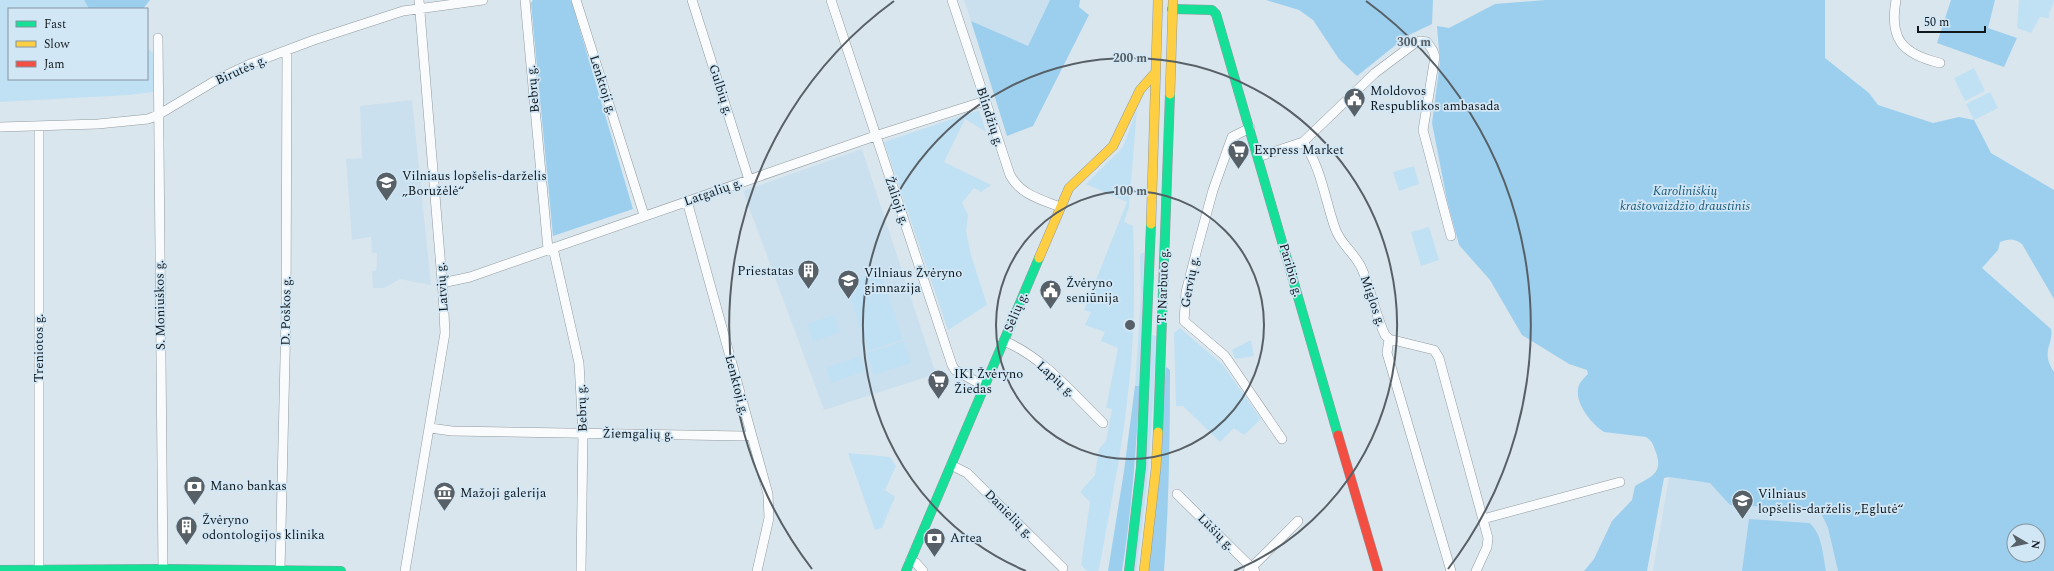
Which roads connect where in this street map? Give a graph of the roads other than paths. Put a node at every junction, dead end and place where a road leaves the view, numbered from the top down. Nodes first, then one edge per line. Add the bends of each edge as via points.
1 (483, 0) edge
2 (525, 0) edge
3 (576, 0) edge
4 (692, 0) edge
5 (831, 0) edge
6 (952, 0) edge
7 (1158, 0) edge
8 (1896, 0) edge
9 (420, 4) edge
10 (1172, 4) edge
11 (158, 38) dead end
12 (286, 50) junction
13 (1170, 59) junction
14 (1940, 63) dead end
15 (1155, 72) junction
16 (985, 101) junction
17 (158, 115) junction
18 (39, 126) junction
19 (0, 127) edge
20 (1250, 128) junction
21 (875, 136) junction
22 (1303, 142) junction
23 (1258, 158) junction
24 (749, 180) junction
25 (687, 201) junction
26 (1060, 207) junction
27 (644, 215) junction
28 (1451, 236) dead end
29 (550, 249) junction
30 (442, 283) junction
31 (1389, 339) junction
32 (1004, 341) junction
33 (984, 386) junction
34 (1103, 423) dead end
35 (430, 428) junction
36 (583, 432) junction
37 (751, 435) junction
38 (1282, 440) dead end
39 (951, 465) junction
40 (1620, 482) dead end
41 (1177, 494) dead end
42 (1483, 518) junction
43 (1298, 521) dead end
44 (910, 560) junction
45 (1063, 568) dead end
46 (0, 570) edge
47 (163, 570) edge
48 (280, 570) edge
49 (1251, 570) edge
50 (39, 571) edge
51 (341, 571) edge
52 (405, 571) edge
53 (581, 571) edge
54 (757, 571) edge
55 (906, 571) edge
56 (923, 571) edge
57 (1129, 571) edge
58 (1144, 571) edge
59 (1378, 571) edge
60 (1451, 571) edge
61 (1476, 571) edge

1 - 9 street, Birutės g.
2 - 29 street, Bebrų g.
3 - 27 street, Lenktoji g.
4 - 24 street, Gulbių g.
5 - 21 street, Žalioji g.
6 - 16 street, Blindžių g.
7 - 15 main road, T. Narbuto g.
8 - 14 street via 1893,24 1897,38 1919,56
9 - 12 street, Birutės g.
9 - 30 street, Latvių g.
10 - 13 main road, T. Narbuto g.
10 - 20 main road, Paribio g. via 1212,10 1216,14
11 - 17 street, S. Moniuškos g.
12 - 17 street, Birutės g. via 218,79
12 - 48 street, D. Poškos g. via 286,316
13 - 15 main road, Sėlių g.
13 - 58 main road, T. Narbuto g. via 1156,468
15 - 26 main road, Sėlių g. via 1144,83 1130,107 1112,147 1075,180
15 - 57 main road, T. Narbuto g. via 1144,413 1141,467
16 - 21 street, Latgalių g.
16 - 26 street, Blindžių g. via 1002,156 1015,185 1030,196
17 - 18 street, Birutės g. via 148,119 113,123
17 - 47 street, S. Moniuškos g.
18 - 19 street, Birutės g.
18 - 50 street, Treniotos g.
20 - 23 main road, Paribio g.
20 - 38 street, Gervių g. via 1232,137 1213,190 1186,292 1184,321 1224,356
21 - 24 street, Latgalių g.
21 - 33 street, Žalioji g. via 952,365 960,373
22 - 23 street
22 - 28 street via 1375,73 1415,43 1427,42 1435,57 1424,130
22 - 31 street, Miglos g. via 1311,154 1335,230 1341,242 1362,268 1382,329
23 - 59 main road, Paribio g.
24 - 25 street, Latgalių g.
25 - 27 street, Latgalių g.
25 - 37 street, Lenktoji g.
26 - 32 main road, Sėlių g.
27 - 29 street, Latgalių g.
29 - 30 street, Latgalių g. via 470,277
29 - 36 street, Bebrų g. via 577,347
30 - 35 street, Latvių g. via 444,340
31 - 42 street, Miglos g. via 1437,352
31 - 60 street via 1387,353
32 - 33 main road, Sėlių g.
32 - 34 street, Lapių g. via 1040,364
33 - 39 main road, Sėlių g.
35 - 36 street, Žiemgalių g. via 452,431
35 - 52 street, Latvių g.
36 - 37 street, Žiemgalių g.
36 - 53 street, Bebrų g.
37 - 54 street, Lenktoji g. via 770,508
39 - 44 main road, Sėlių g.
39 - 45 street, Danielių g. via 968,473
40 - 42 street
41 - 49 street, Lūšių g.
42 - 61 street, Miglos g. via 1488,542
43 - 49 street
44 - 55 main road, Sėlių g.
44 - 56 street
46 - 50 main road
47 - 48 main road
47 - 50 main road
48 - 51 main road

